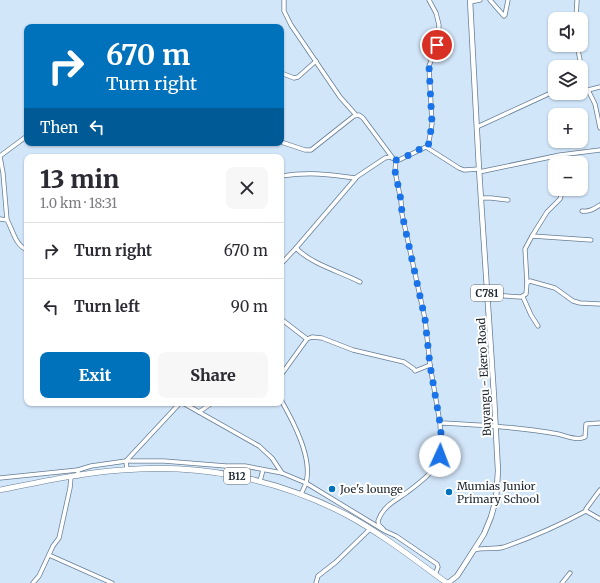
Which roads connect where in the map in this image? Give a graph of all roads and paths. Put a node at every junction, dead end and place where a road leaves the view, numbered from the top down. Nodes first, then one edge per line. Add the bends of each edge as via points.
1 (284, 0) edge
2 (429, 0) edge
3 (480, 0) edge
4 (490, 0) edge
5 (508, 0) edge
6 (577, 0) edge
7 (470, 1) edge
8 (576, 12) edge
9 (316, 62) junction
10 (284, 74) edge
11 (600, 86) edge
12 (588, 90) edge
13 (588, 92) edge
14 (548, 94) edge
15 (356, 115) junction
16 (477, 127) junction
17 (600, 128) edge
18 (24, 138) edge
19 (284, 143) edge
20 (428, 147) junction
21 (600, 150) edge
22 (0, 156) edge
23 (558, 156) edge
24 (548, 158) edge
25 (396, 160) junction
26 (479, 170) junction
27 (284, 176) edge
28 (356, 178) junction
29 (561, 196) edge
30 (481, 198) junction
31 (508, 200) dead end
32 (600, 205) edge
33 (582, 211) dead end
34 (0, 219) edge
35 (7, 220) junction
36 (532, 236) junction
37 (592, 240) dead end
38 (24, 248) edge
39 (296, 248) junction
40 (284, 261) edge
41 (360, 282) dead end
42 (527, 282) junction
43 (488, 295) junction
44 (523, 297) junction
45 (600, 304) edge
46 (284, 322) edge
47 (538, 326) dead end
48 (307, 339) junction
49 (430, 365) junction
50 (284, 371) edge
51 (179, 406) edge
52 (188, 406) edge
53 (208, 406) edge
54 (284, 406) edge
55 (199, 412) junction
56 (440, 423) junction
57 (600, 423) edge
58 (496, 428) junction
59 (126, 461) junction
60 (208, 468) junction
61 (127, 469) junction
62 (78, 470) junction
63 (263, 470) junction
64 (282, 473) junction
65 (78, 476) junction
66 (71, 477) junction
67 (0, 478) edge
68 (260, 481) junction
69 (306, 483) junction
70 (0, 490) edge
71 (600, 490) edge
72 (301, 494) junction
73 (586, 511) junction
74 (600, 519) edge
75 (370, 529) junction
76 (385, 531) junction
77 (381, 536) junction
78 (474, 550) junction
79 (49, 555) junction
80 (570, 572) dead end
81 (435, 574) junction
82 (457, 576) junction
83 (32, 583) edge
84 (112, 583) edge
85 (316, 583) edge
86 (448, 583) edge
87 (456, 583) edge
88 (562, 583) edge

1 - 9 street via 287,17
2 - 20 street via 439,26 437,45 429,66 432,124
3 - 7 street
4 - 5 street via 504,16
6 - 8 street
7 - 16 main road, Buyangu - Ekero Road / C781
9 - 10 street via 298,77
9 - 15 street
11 - 12 street
13 - 17 street via 596,106
14 - 16 street
15 - 19 street via 311,150
15 - 25 street via 363,118
16 - 26 main road, Buyangu - Ekero Road / C781
18 - 22 street
20 - 25 street
20 - 26 street via 459,168
21 - 23 street
22 - 35 street
24 - 26 street
25 - 28 street via 385,158
25 - 49 street via 395,171 402,214 425,319
26 - 30 main road, Buyangu - Ekero Road / C781
27 - 28 street via 322,173
28 - 39 street
29 - 36 street
30 - 31 street
30 - 43 main road, Buyangu - Ekero Road / C781
32 - 33 street via 592,210
34 - 35 street
35 - 38 street
36 - 37 street
36 - 42 street via 526,249
39 - 40 street
39 - 41 street via 318,263
42 - 44 street via 526,294
42 - 45 street via 532,281 555,288 573,301
43 - 44 street
43 - 58 main road, Buyangu - Ekero Road / C781
44 - 47 street
46 - 48 street
48 - 49 street via 322,338 353,350 402,362 415,371
48 - 50 street
49 - 56 street
51 - 59 street
52 - 55 street
53 - 55 street
54 - 69 street via 304,453 307,466
55 - 64 street via 259,446 272,458
56 - 58 street
56 - 76 street via 441,450 437,462 427,475 381,513 378,523
57 - 58 street via 586,424 585,437 580,439
58 - 78 main road, Buyangu - Ekero Road / C781 via 496,499 488,525
59 - 60 street via 164,461
59 - 61 street
59 - 62 street
60 - 61 highway, B12
60 - 63 street via 245,466
60 - 68 highway, B12
61 - 65 highway, B12
62 - 65 street
62 - 67 street
63 - 64 street
63 - 68 street
64 - 69 street
65 - 66 highway, B12
66 - 70 highway, B12
66 - 79 street via 61,533
68 - 72 highway, B12
69 - 72 street
69 - 76 street
71 - 73 street
72 - 75 highway, B12
73 - 74 street
73 - 78 street via 525,539 497,548
75 - 77 highway, B12
75 - 85 street via 318,576
76 - 77 street
76 - 81 street via 437,564
77 - 81 highway, B12
78 - 82 main road, Buyangu - Ekero Road / C781
79 - 83 street via 39,576
79 - 84 street
80 - 88 street
81 - 86 highway, B12
82 - 86 main road, Buyangu - Ekero Road / C781
82 - 87 main road, Buyangu - Ekero Road / C781

